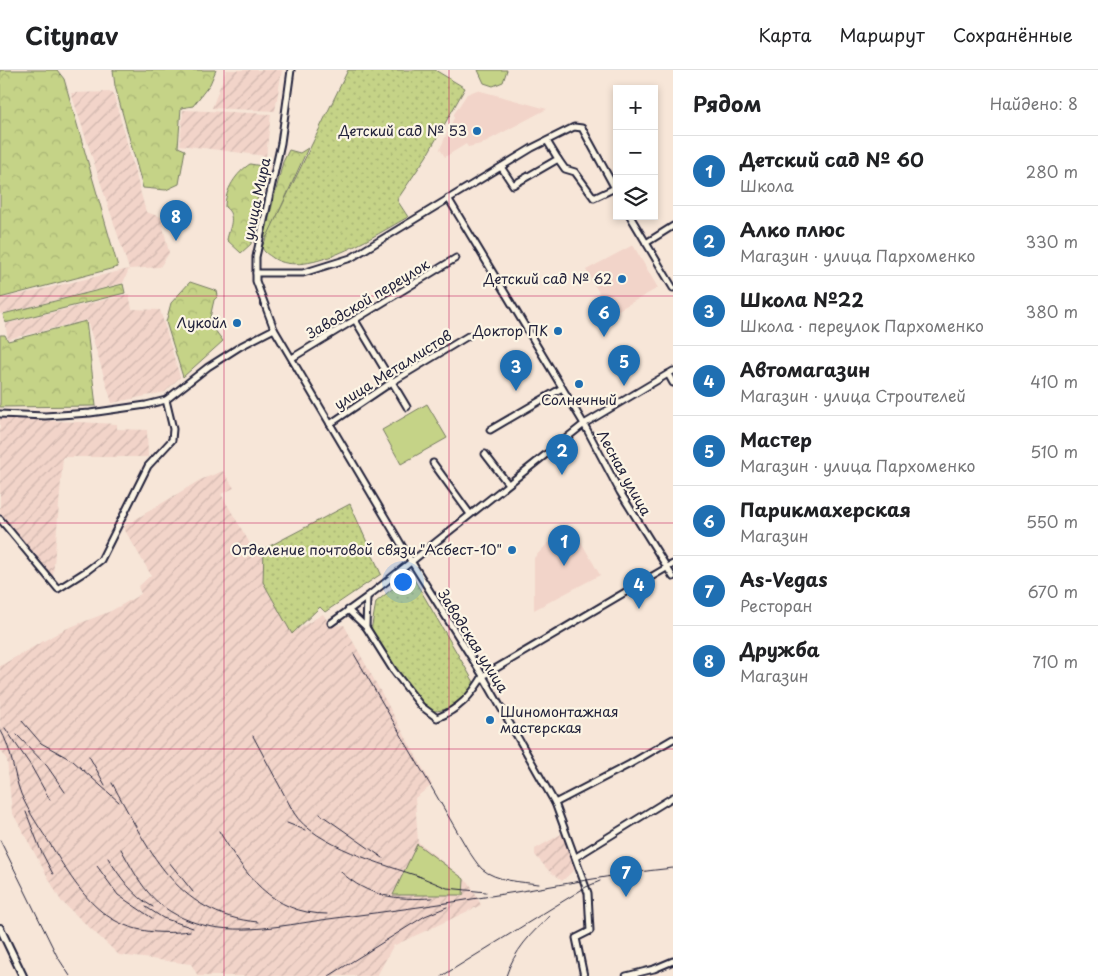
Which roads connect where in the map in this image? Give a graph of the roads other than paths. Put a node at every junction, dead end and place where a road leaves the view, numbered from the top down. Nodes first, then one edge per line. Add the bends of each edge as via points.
1 (291, 70) edge
2 (547, 141) junction
3 (558, 159) junction
4 (501, 166) junction
5 (613, 185) edge
6 (613, 191) edge
7 (448, 198) junction
8 (632, 220) edge
9 (673, 226) edge
10 (646, 243) junction
11 (456, 258) dead end
12 (256, 273) junction
13 (673, 288) edge
14 (355, 320) junction
15 (274, 330) junction
16 (468, 336) dead end
17 (292, 358) junction
18 (670, 372) edge
19 (392, 382) junction
20 (673, 383) edge
21 (562, 388) junction
22 (166, 400) junction
23 (407, 407) dead end
24 (0, 414) edge
25 (330, 424) junction
26 (584, 424) junction
27 (490, 430) dead end
28 (485, 454) dead end
29 (433, 463) dead end
30 (508, 484) junction
31 (470, 514) junction
32 (0, 519) edge
33 (411, 561) junction
34 (673, 564) edge
35 (667, 568) junction
36 (673, 577) edge
37 (367, 597) junction
38 (348, 610) junction
39 (331, 623) dead end
40 (366, 628) junction
41 (483, 676) junction
42 (673, 739) edge
43 (673, 797) edge
44 (555, 803) junction
45 (576, 857) junction
46 (0, 928) edge
47 (673, 961) edge
48 (23, 976) edge
49 (584, 976) edge
50 (626, 976) edge

1 - 12 street, улица Мира via 281,143 256,257
2 - 3 street
2 - 4 street
2 - 5 street via 574,128 582,128
3 - 4 street via 513,185
3 - 6 street via 565,169 575,172 594,198
4 - 7 street
7 - 12 street via 351,258 302,273
7 - 21 street, Лесная улица
8 - 10 street
9 - 10 street
10 - 13 street
11 - 14 street, Заводской переулок
12 - 15 street, улица Мира
14 - 17 street, Заводской переулок
14 - 19 street
15 - 17 street, Заводская улица
15 - 22 street via 208,367
16 - 19 street, улица Металлистов
17 - 25 street, Заводская улица
18 - 20 street
18 - 26 street
19 - 23 street
19 - 25 street, улица Металлистов
21 - 26 street, Лесная улица
21 - 27 street
22 - 24 street via 90,413
22 - 32 street via 173,429 172,440 148,466 101,560 88,570 58,589
25 - 33 street, Заводская улица
26 - 30 street
26 - 35 street, Лесная улица via 620,492
28 - 30 street
29 - 31 street
30 - 31 street
31 - 33 street
33 - 37 street
33 - 41 street, Заводская улица
34 - 35 street
35 - 36 street, Лесная улица
35 - 41 street
37 - 38 street
37 - 40 street
38 - 39 street
38 - 40 street
40 - 41 street via 421,706 438,718 471,696
41 - 44 street, Заводская улица
42 - 44 street
43 - 45 street
44 - 45 street, Заводская улица
45 - 49 street, Заводская улица via 590,901 590,931 576,938
46 - 48 main road
47 - 50 street via 654,970

